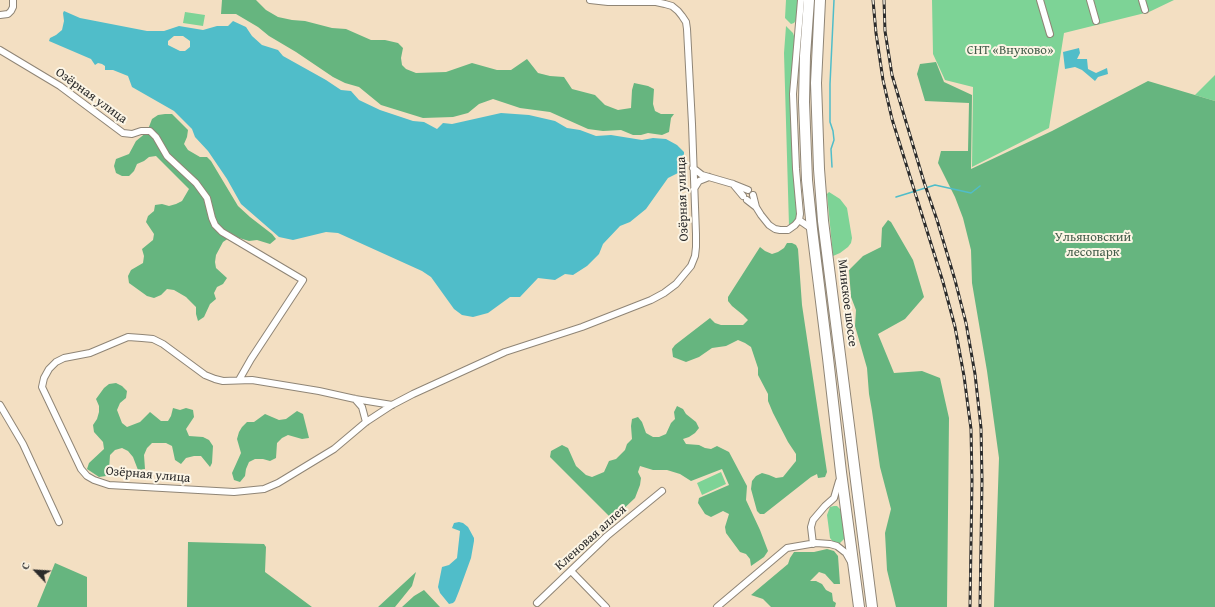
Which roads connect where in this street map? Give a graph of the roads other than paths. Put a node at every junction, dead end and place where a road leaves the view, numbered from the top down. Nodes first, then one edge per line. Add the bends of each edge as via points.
1 (13, 0) edge
2 (590, 0) edge
3 (800, 0) edge
4 (808, 0) edge
5 (820, 0) edge
6 (1040, 0) edge
7 (1090, 0) edge
8 (1142, 0) edge
9 (1145, 10) dead end
10 (0, 15) edge
11 (1096, 21) dead end
12 (1050, 34) dead end
13 (0, 50) edge
14 (693, 168) junction
15 (709, 177) junction
16 (733, 184) junction
17 (694, 189) junction
18 (756, 206) junction
19 (799, 220) junction
20 (812, 229) junction
21 (239, 380) junction
22 (355, 399) junction
23 (392, 405) junction
24 (0, 406) edge
25 (366, 422) junction
26 (841, 472) junction
27 (662, 491) dead end
28 (59, 522) dead end
29 (813, 544) junction
30 (854, 569) junction
31 (571, 571) junction
32 (537, 603) dead end
33 (606, 607) edge
34 (717, 607) edge
35 (859, 607) edge
36 (872, 607) edge

1 - 10 street via 11,11
2 - 14 street, Озёрная улица via 656,2 672,6 682,16 687,29
3 - 19 street via 793,94
4 - 20 highway, Минское шоссе via 804,102
5 - 36 highway, Минское шоссе via 816,83 819,176
6 - 12 street
7 - 11 street
8 - 9 street
13 - 21 street, Озёрная улица via 60,86 123,133 150,131 167,156 196,183 207,198 215,225 222,232 303,280
14 - 15 street
14 - 17 street, Озёрная улица
15 - 16 street
15 - 17 street via 699,181
16 - 18 street
16 - 18 street via 751,192
17 - 23 street, Озёрная улица via 695,256 685,275 664,293 582,327 505,352
18 - 19 street via 769,225 780,230 788,230
19 - 20 street
20 - 26 highway, Минское шоссе
21 - 22 street, Озёрная улица via 252,380
21 - 25 street, Озёрная улица via 215,379 205,375 163,344 128,337 90,353 56,362 49,369 42,387 81,469 94,480 109,485 234,492 264,488 278,483 334,449
22 - 23 street, Озёрная улица
22 - 25 street via 362,407
23 - 25 street, Озёрная улица
24 - 28 street via 23,444
26 - 29 street via 834,498 813,520
26 - 30 highway, Минское шоссе
27 - 31 street, Кленовая аллея via 607,536
29 - 30 street via 838,546 846,552
29 - 34 street via 783,551
30 - 35 highway, Минское шоссе
31 - 32 street, Кленовая аллея
31 - 33 street

